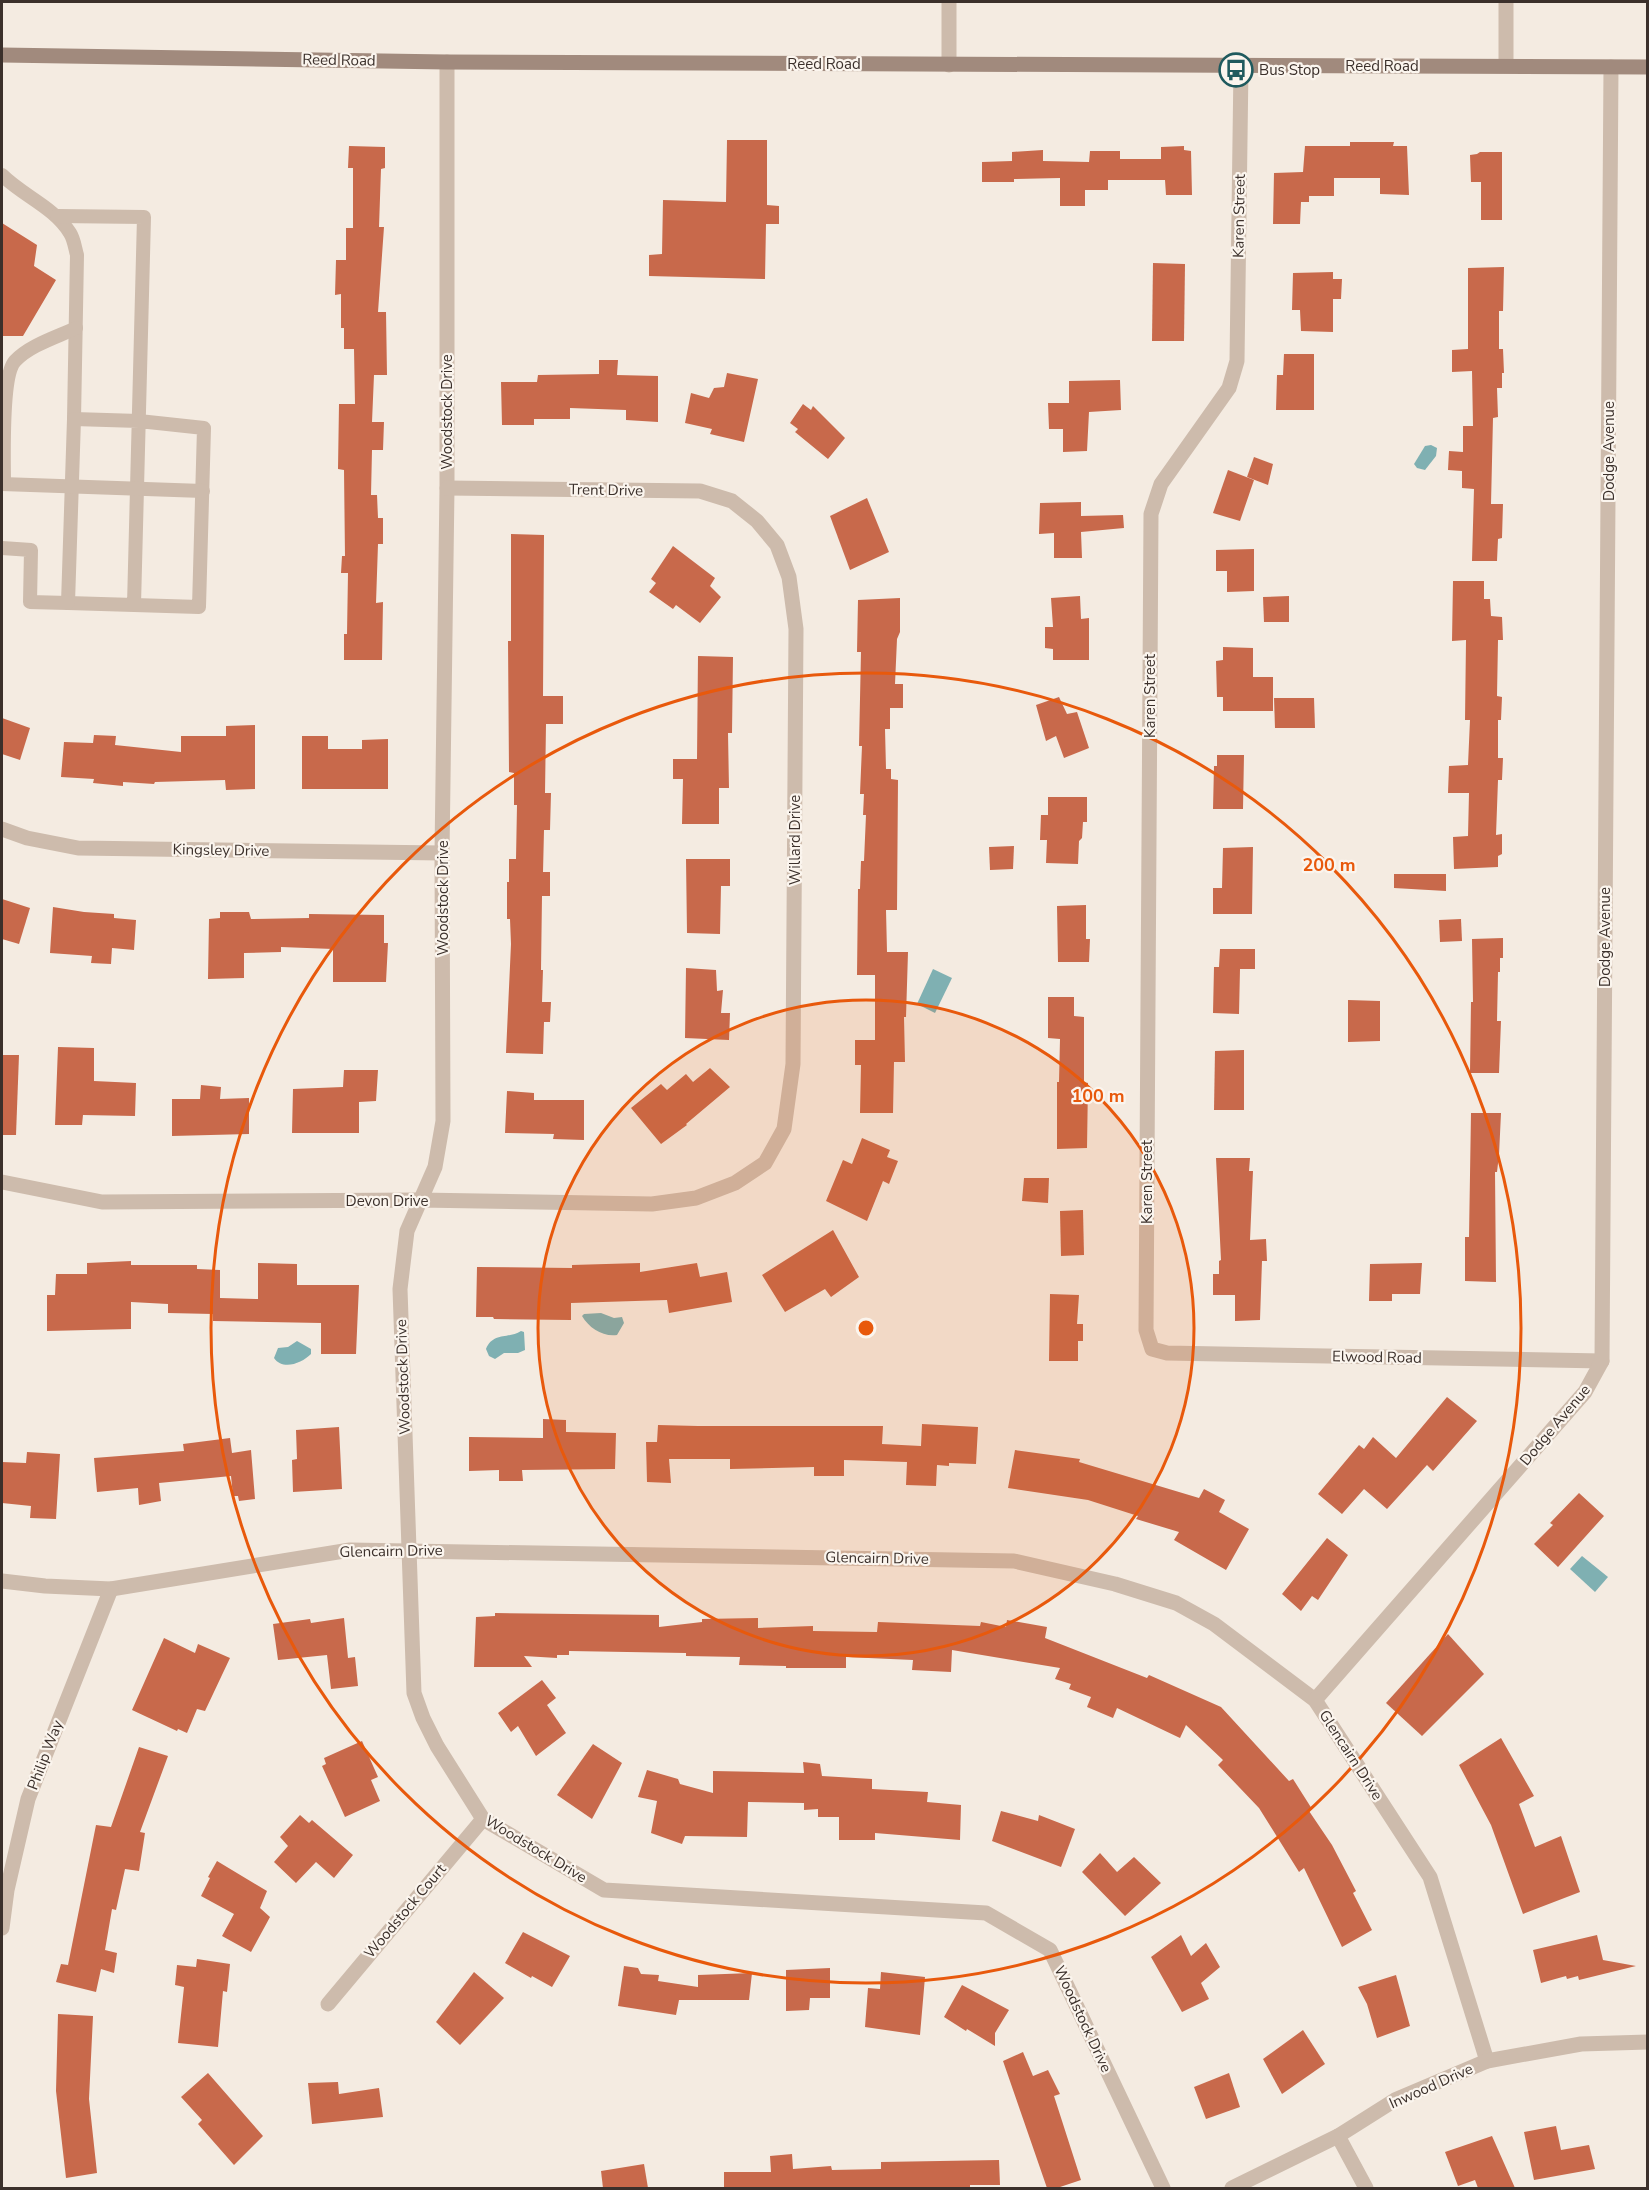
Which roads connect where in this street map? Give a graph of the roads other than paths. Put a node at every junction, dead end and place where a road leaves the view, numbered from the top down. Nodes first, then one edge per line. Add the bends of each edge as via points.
1 (949, 2) edge
2 (1506, 2) edge
3 (2, 55) edge
4 (447, 62) junction
5 (949, 65) junction
6 (1241, 66) junction
7 (1506, 66) junction
8 (1611, 67) junction
9 (1647, 67) edge
10 (2, 175) edge
11 (57, 216) junction
12 (76, 328) junction
13 (74, 419) junction
14 (139, 421) junction
15 (3, 484) edge
16 (72, 486) junction
17 (137, 488) junction
18 (447, 488) junction
19 (203, 491) junction
20 (757, 521) joint
21 (2, 548) edge
22 (68, 603) junction
23 (134, 605) junction
24 (2, 829) edge
25 (442, 853) junction
26 (765, 1163) joint
27 (2, 1182) edge
28 (419, 1200) junction
29 (1152, 1349) joint
30 (1602, 1360) junction
31 (410, 1549) junction
32 (2, 1581) edge
33 (111, 1589) junction
34 (1315, 1700) junction
35 (483, 1819) junction
36 (2, 1928) edge
37 (328, 2004) dead end
38 (1647, 2042) edge
39 (1487, 2061) junction
40 (1338, 2136) junction
41 (1163, 2188) edge
42 (1232, 2188) edge
43 (1366, 2188) edge

1 - 5 street
2 - 7 street
3 - 4 main road, Reed Road
4 - 5 main road, Reed Road
4 - 18 street, Woodstock Drive
5 - 6 main road, Reed Road
6 - 7 main road, Reed Road
6 - 29 street, Karen Street via 1237,361 1229,388 1161,484 1151,514 1146,1330
7 - 8 main road, Reed Road
8 - 9 main road, Reed Road
8 - 30 street, Dodge Avenue
10 - 11 lane
11 - 12 lane via 72,234 76,255
11 - 14 lane via 144,217
12 - 13 lane
12 - 15 lane via 14,362 7,380
13 - 14 lane
13 - 16 lane
14 - 17 lane
14 - 19 lane via 204,428
15 - 16 lane
16 - 17 lane
16 - 22 lane
17 - 19 lane
17 - 23 lane
18 - 20 street, Trent Drive via 700,491 732,501
18 - 25 street, Woodstock Drive
19 - 23 lane via 199,607
20 - 26 street, Willard Drive via 777,545 789,578 796,628 793,1064 784,1130
21 - 22 lane via 31,550 30,602
22 - 23 lane
24 - 25 street, Kingsley Drive via 78,848
25 - 28 street, Woodstock Drive via 443,1121 435,1167
26 - 28 street, Devon Drive via 716,1191 652,1204
27 - 28 street, Devon Drive via 102,1202
28 - 31 street, Woodstock Drive via 407,1231 400,1289
29 - 30 street, Elwood Road via 1178,1353
30 - 34 street, Dodge Avenue via 1585,1392
31 - 33 street, Glencairn Drive via 350,1550
31 - 34 street, Glencairn Drive via 1014,1561 1115,1584 1176,1603 1214,1624
31 - 35 street, Woodstock Drive via 414,1693 437,1746
32 - 33 street, Glencairn Drive
33 - 36 street, Philip Way via 28,1799
34 - 39 street, Glencairn Drive via 1430,1877
35 - 37 street, Woodstock Court
35 - 41 street, Woodstock Drive via 604,1890 986,1913 1050,1950
38 - 39 street, Inwood Drive via 1581,2044
39 - 40 street, Inwood Drive via 1395,2100
40 - 42 street, Inwood Drive
40 - 43 street

